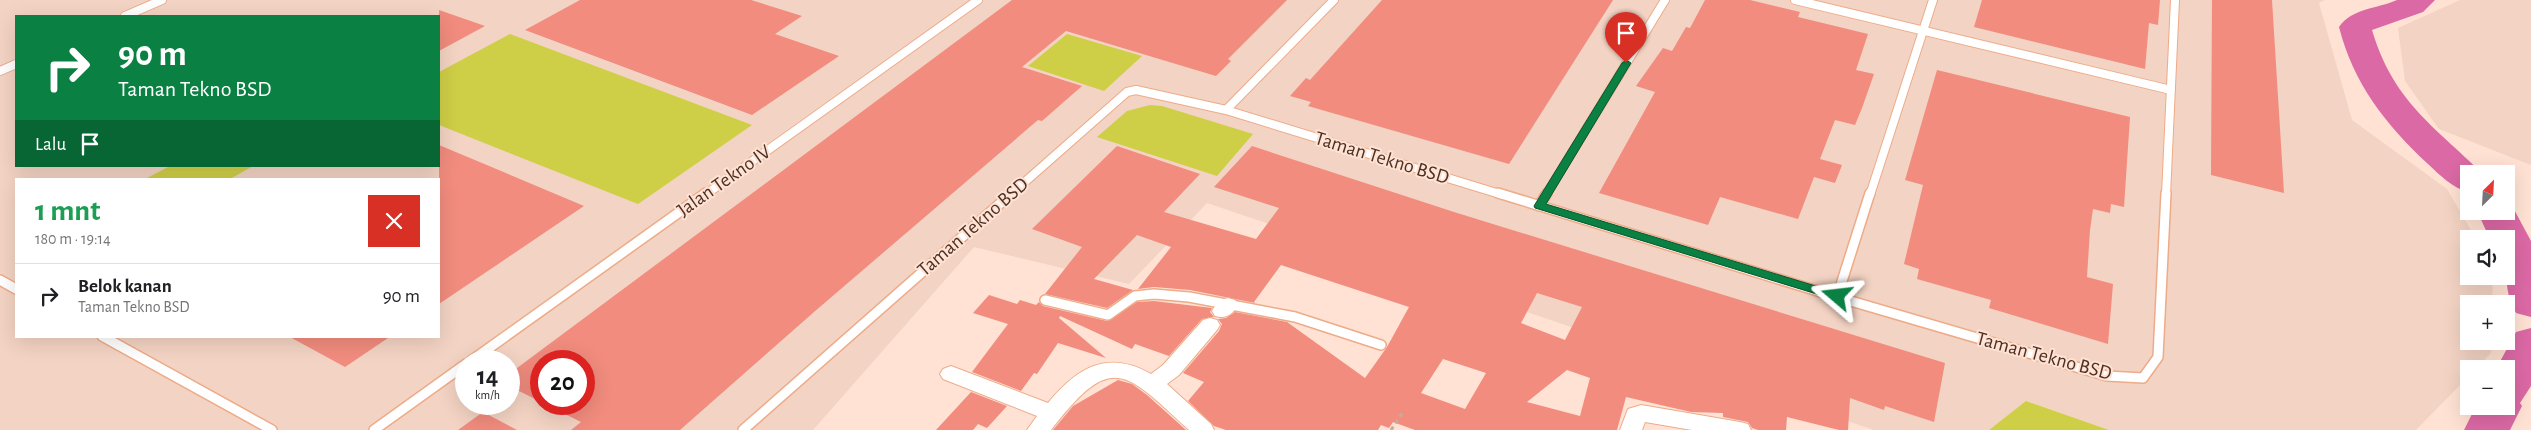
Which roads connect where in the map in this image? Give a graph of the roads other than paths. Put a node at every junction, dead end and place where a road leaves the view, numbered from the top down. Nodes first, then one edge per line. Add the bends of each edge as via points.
1 (162, 0) edge
2 (978, 0) edge
3 (1334, 0) edge
4 (1665, 0) edge
5 (1795, 0) edge
6 (1933, 0) edge
7 (2175, 0) edge
8 (127, 15) edge
9 (1923, 31) junction
10 (15, 64) edge
11 (0, 71) edge
12 (2171, 90) junction
13 (1226, 110) junction
14 (1539, 206) junction
15 (0, 280) edge
16 (15, 288) edge
17 (1837, 296) junction
18 (1045, 300) dead end
19 (1220, 314) junction
20 (106, 338) edge
21 (1381, 345) dead end
22 (486, 350) edge
23 (455, 372) edge
24 (951, 374) dead end
25 (1151, 385) junction
26 (1052, 413) junction
27 (1196, 428) edge
28 (272, 430) edge
29 (374, 430) edge
30 (743, 430) edge
31 (1038, 430) edge
32 (1631, 430) edge
33 (1740, 430) edge

1 - 8 lane
2 - 22 lane, Jalan Tekno IV
3 - 13 lane
4 - 14 lane
5 - 9 lane
6 - 9 lane
7 - 12 lane, Taman Tekno BSD
9 - 12 lane
9 - 17 lane
10 - 11 lane
12 - 17 lane, Taman Tekno BSD via 2158,358 2144,378 2107,376
13 - 14 lane, Taman Tekno BSD
13 - 30 lane, Taman Tekno BSD via 1143,90 1127,92
14 - 17 lane, Taman Tekno BSD
15 - 16 lane
18 - 19 lane via 1108,315 1139,295 1189,297
19 - 21 lane via 1295,317
19 - 25 street via 1171,370
20 - 28 lane
23 - 29 lane
24 - 26 street
25 - 26 street via 1130,371 1107,369 1084,380
25 - 27 street
26 - 31 street
32 - 33 street via 1636,415 1640,413

